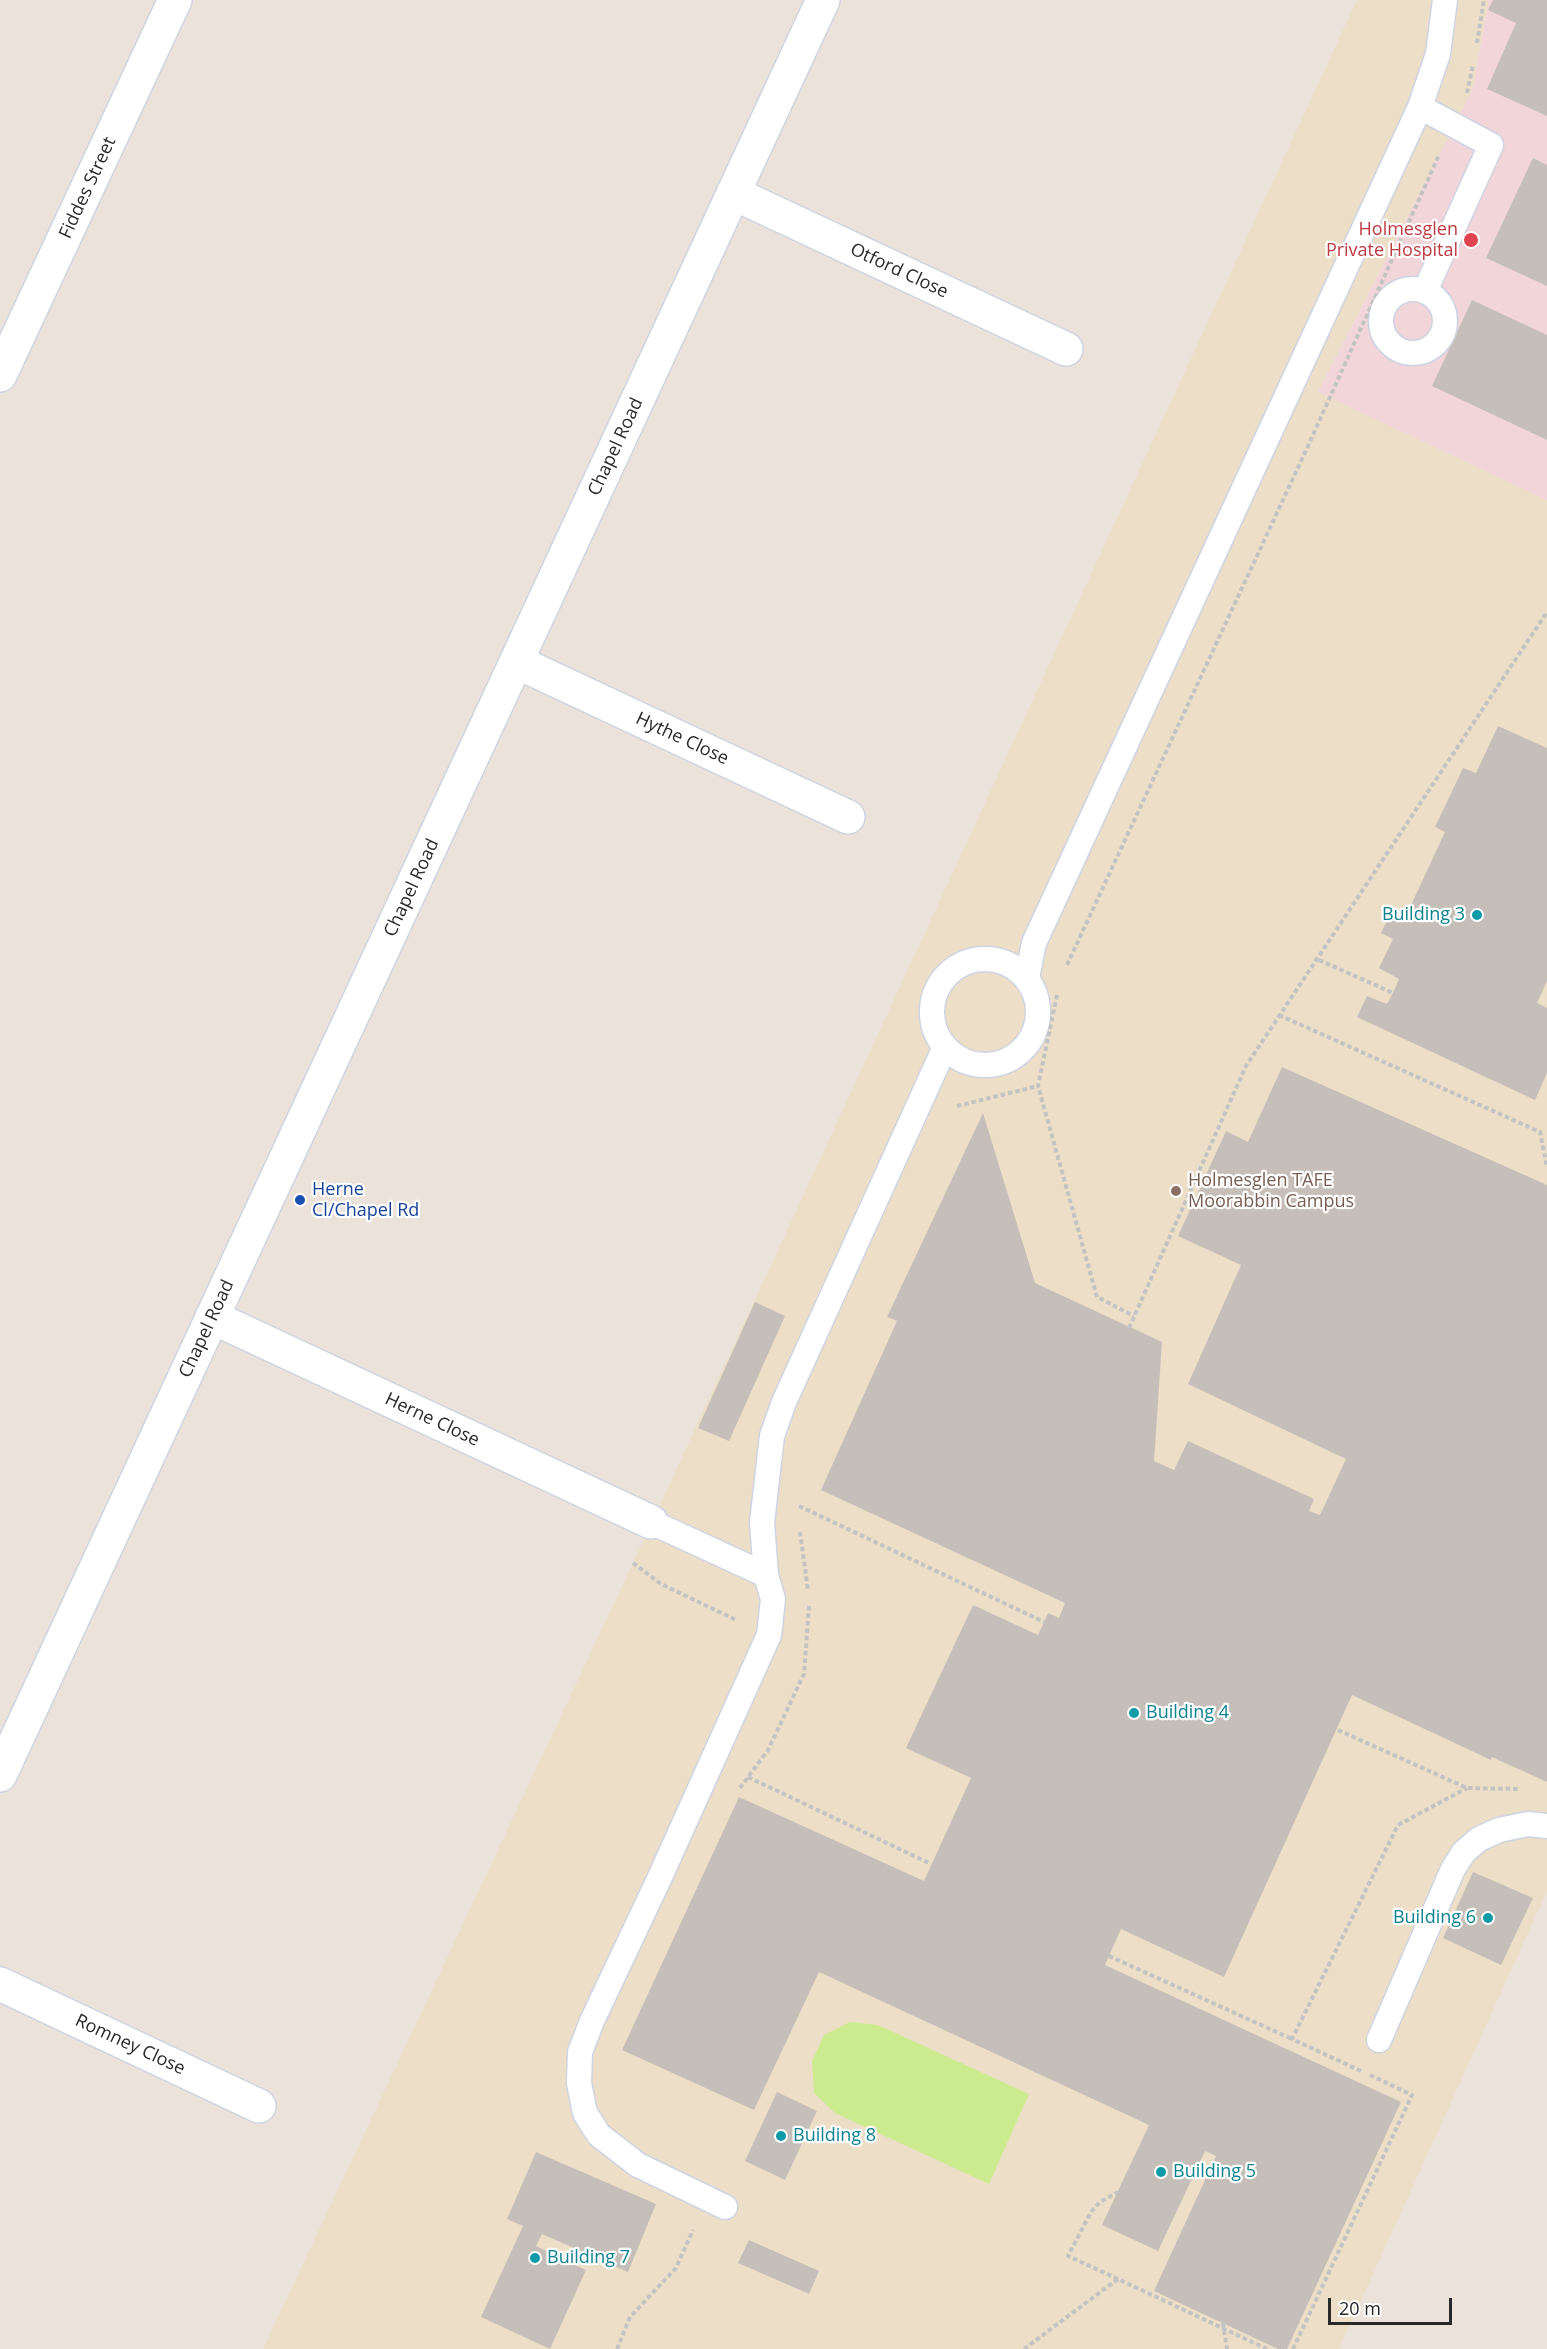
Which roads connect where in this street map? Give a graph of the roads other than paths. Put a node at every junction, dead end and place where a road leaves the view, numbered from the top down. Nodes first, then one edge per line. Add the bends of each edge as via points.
1 (175, 0) edge
2 (823, 0) edge
3 (1445, 0) edge
4 (1420, 107) junction
5 (733, 193) junction
6 (1425, 291) dead end
7 (1066, 349) dead end
8 (0, 375) edge
9 (517, 662) junction
10 (848, 817) dead end
11 (1027, 978) junction
12 (945, 1047) junction
13 (213, 1317) junction
14 (651, 1522) joint
15 (766, 1575) junction
16 (0, 1775) edge
17 (1547, 1826) edge
18 (0, 1984) edge
19 (1379, 2040) dead end
20 (259, 2106) dead end
21 (716, 2203) road end

1 - 8 street, Fiddes Street
2 - 5 street, Chapel Road
3 - 4 lane via 1438,54
4 - 6 lane via 1491,146
4 - 11 lane via 1035,943
5 - 7 street, Otford Close
5 - 9 street, Chapel Road
9 - 10 street, Hythe Close
9 - 13 street, Chapel Road
11 - 12 lane via 1036,994 1036,1031 1012,1059 995,1065 977,1065 959,1059
11 - 12 lane via 1012,966 995,960 968,963 945,977 932,1004 936,1034
12 - 15 lane via 772,1436 762,1523
13 - 14 street, Herne Close
13 - 16 street, Chapel Road
14 - 15 lane
15 - 21 lane via 772,1599 769,1635 580,2052 579,2083 585,2113 599,2135 638,2165
17 - 19 lane via 1528,1824 1500,1830 1479,1839 1464,1852 1453,1869
18 - 20 street, Romney Close

